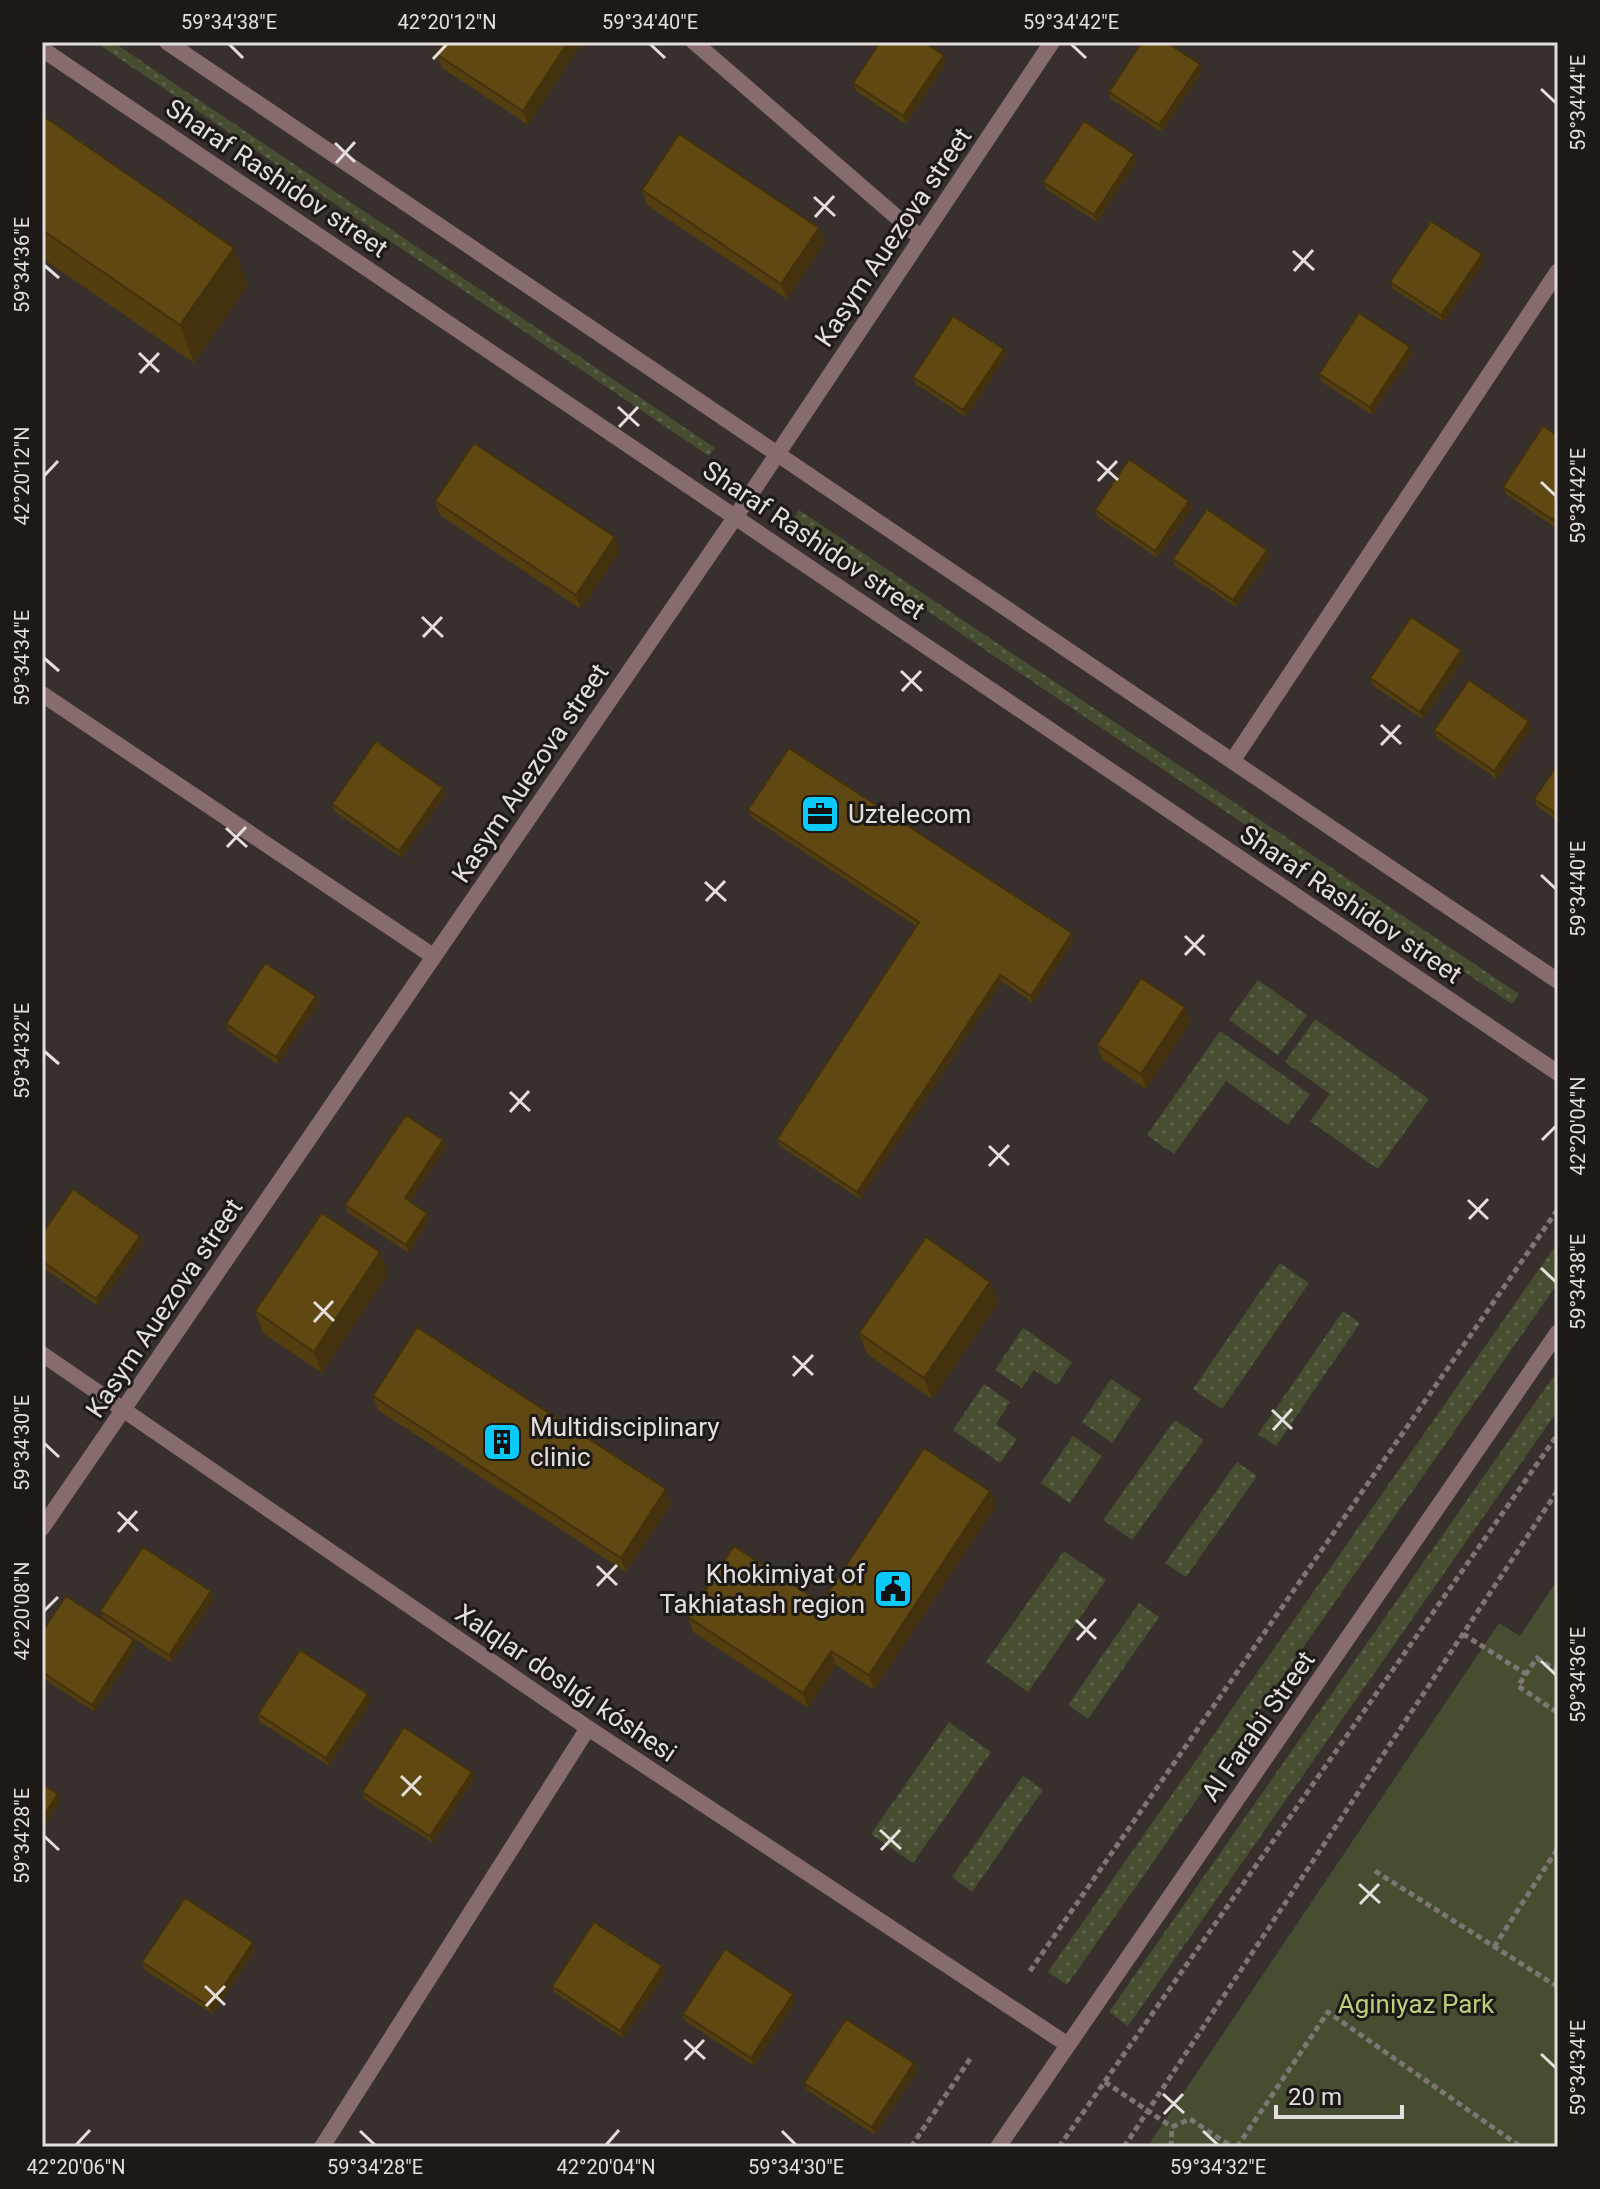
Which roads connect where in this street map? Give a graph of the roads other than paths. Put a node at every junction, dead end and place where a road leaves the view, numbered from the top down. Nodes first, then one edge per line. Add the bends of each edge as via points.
1 (167, 42) edge
2 (694, 42) edge
3 (1052, 42) edge
4 (42, 49) edge
5 (921, 238) junction
6 (1558, 271) edge
7 (778, 452) junction
8 (736, 516) junction
9 (42, 694) edge
10 (1233, 760) junction
11 (433, 956) junction
12 (1558, 981) edge
13 (1558, 1073) edge
14 (1558, 1332) edge
15 (42, 1354) edge
16 (124, 1409) junction
17 (42, 1528) edge
18 (588, 1728) junction
19 (1068, 2045) junction
20 (322, 2147) edge
21 (998, 2147) edge

1 - 7 street, Sharaf Rashidov street
2 - 5 street
3 - 5 street, Kasym Auezova street
4 - 8 street, Sharaf Rashidov street
5 - 7 street, Kasym Auezova street
6 - 10 street
7 - 8 street, Kasym Auezova street
7 - 10 street, Sharaf Rashidov street
8 - 11 street, Kasym Auezova street
8 - 13 street, Sharaf Rashidov street
9 - 11 street
10 - 12 street, Sharaf Rashidov street
11 - 16 street, Kasym Auezova street
14 - 19 street, Al Farabi Street
15 - 16 street, Xalqlar doslıǵı kóshesi
16 - 17 street, Kasym Auezova street
16 - 18 street, Xalqlar doslıǵı kóshesi
18 - 19 street, Xalqlar doslıǵı kóshesi
18 - 20 street
19 - 21 street, Al Farabi Street

